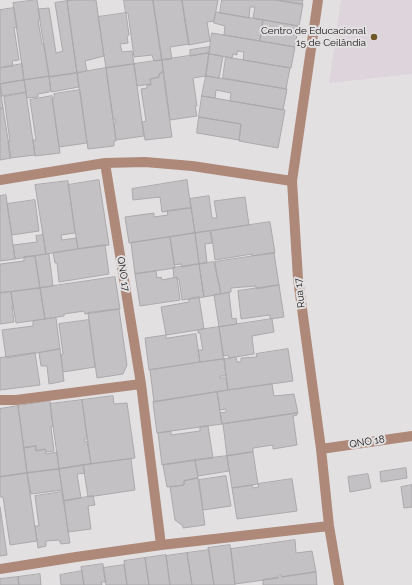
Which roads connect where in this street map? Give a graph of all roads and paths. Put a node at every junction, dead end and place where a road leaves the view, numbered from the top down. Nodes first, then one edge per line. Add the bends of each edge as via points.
1 (318, 0) edge
2 (105, 163) junction
3 (0, 180) edge
4 (292, 181) junction
5 (141, 384) junction
6 (0, 400) edge
7 (412, 436) edge
8 (321, 449) junction
9 (329, 526) junction
10 (161, 545) junction
11 (0, 569) edge
12 (339, 585) edge

1 - 4 street, Rua 17
2 - 3 street
2 - 4 street via 145,162 192,166
2 - 5 street, QNO 17
4 - 8 street, Rua 17 via 298,279
5 - 6 street
5 - 10 street, QNO 17
7 - 8 street, QNO 18
8 - 9 street, Rua 17
9 - 10 street
9 - 12 street, Rua 17
10 - 11 street

